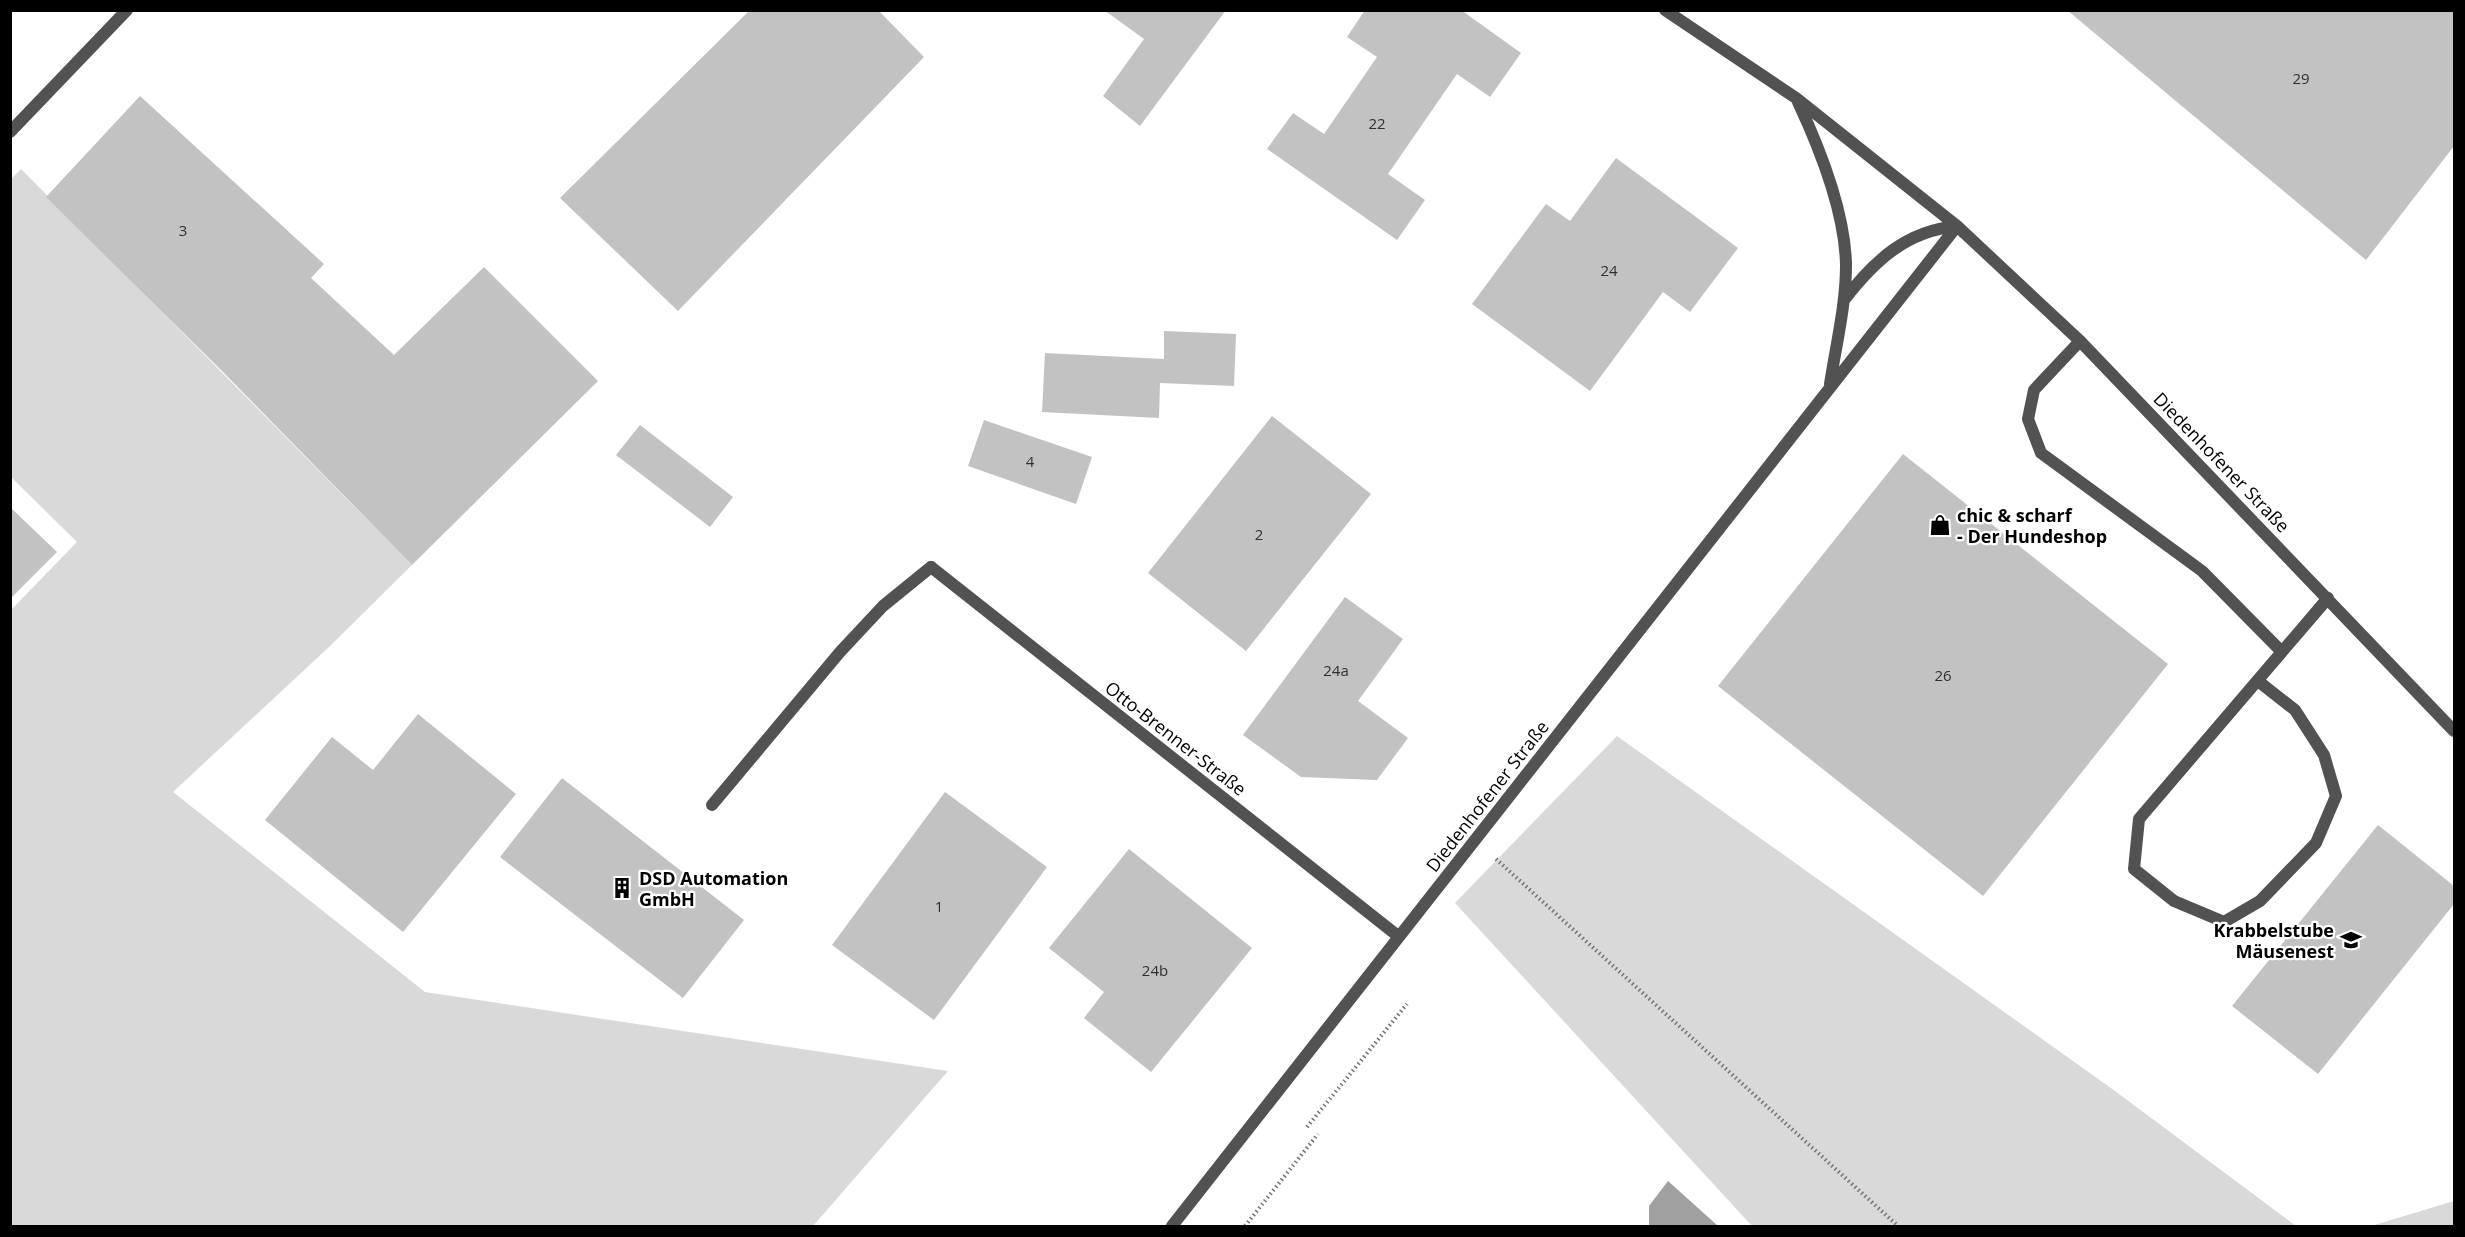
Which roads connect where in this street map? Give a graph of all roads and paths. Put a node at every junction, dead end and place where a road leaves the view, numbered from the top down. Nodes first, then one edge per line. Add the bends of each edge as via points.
1 (127, 10) edge
2 (1665, 10) edge
3 (1796, 98) junction
4 (10, 132) edge
5 (1957, 226) junction
6 (1844, 300) junction
7 (2080, 341) junction
8 (1829, 387) junction
9 (2328, 598) junction
10 (2282, 652) junction
11 (2258, 681) junction
12 (2454, 731) edge
13 (712, 805) dead end
14 (1477, 839) junction
15 (1398, 936) junction
16 (1407, 1004) dead end
17 (1307, 1127) dead end
18 (1318, 1134) dead end
19 (1172, 1227) edge
20 (1245, 1227) edge
21 (1898, 1227) edge

1 - 4 street
2 - 3 street, Diedenhofener Straße
3 - 5 street, Diedenhofener Straße
3 - 6 street, Diedenhofener Straße via 1821,150 1832,189 1846,263
5 - 6 street, Diedenhofener Straße via 1934,228 1903,243 1863,275
5 - 7 street, Diedenhofener Straße
5 - 8 street, Diedenhofener Straße
6 - 8 street, Diedenhofener Straße
7 - 9 street, Diedenhofener Straße
7 - 10 street via 2034,390 2028,419 2041,453 2202,571
8 - 14 street, Diedenhofener Straße
9 - 10 street
9 - 12 street, Diedenhofener Straße
10 - 11 street
11 - 11 street via 2139,819 2134,868 2174,902 2224,922 2260,901 2316,843 2336,796 2324,755 2295,710
13 - 15 street, Otto-Brenner-Straße via 840,652 883,606 931,567
14 - 15 street, Diedenhofener Straße
14 - 21 path via 1507,871
15 - 19 street, Diedenhofener Straße
16 - 17 path
18 - 20 path

